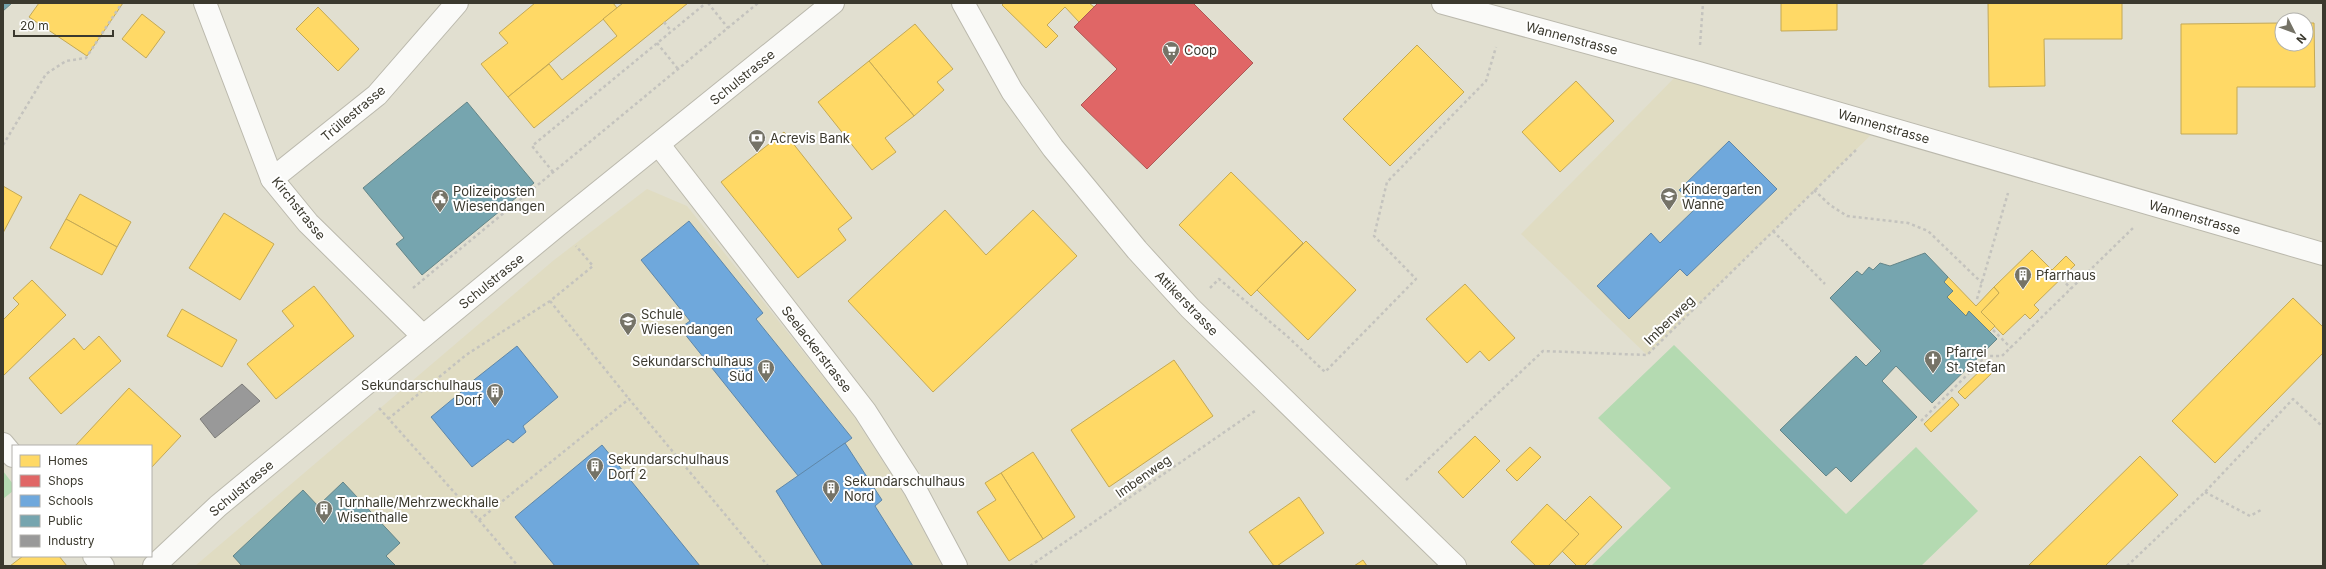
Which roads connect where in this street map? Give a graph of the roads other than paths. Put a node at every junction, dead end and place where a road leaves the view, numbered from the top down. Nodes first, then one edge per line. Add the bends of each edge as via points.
1 (205, 3) edge
2 (457, 3) edge
3 (833, 3) edge
4 (963, 3) edge
5 (1443, 3) edge
6 (659, 145) junction
7 (272, 179) junction
8 (2323, 254) edge
9 (423, 336) junction
10 (3, 444) edge
11 (12, 455) edge
12 (95, 557) edge
13 (102, 566) edge
14 (154, 566) edge
15 (956, 566) edge
16 (1455, 566) edge

1 - 7 street, Kirchstrasse
2 - 7 street, Trüllestrasse via 377,95
3 - 6 street, Schulstrasse
4 - 16 street, Attikerstrasse via 1012,92 1053,148 1133,245 1190,308
5 - 8 street, Wannenstrasse via 1699,73
6 - 9 street, Schulstrasse
6 - 15 street, Seelackerstrasse via 866,411 915,489
7 - 9 street, Kirchstrasse via 308,223
9 - 14 street, Schulstrasse via 218,506
10 - 11 street
12 - 13 street

